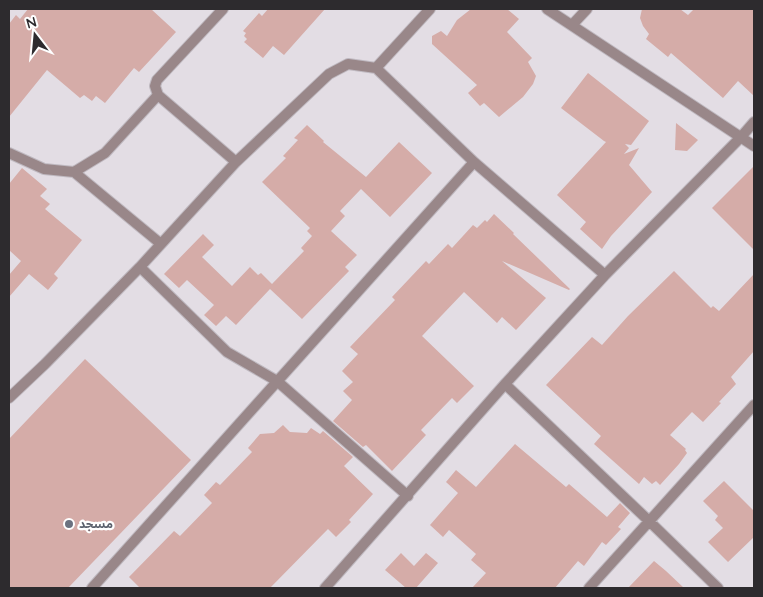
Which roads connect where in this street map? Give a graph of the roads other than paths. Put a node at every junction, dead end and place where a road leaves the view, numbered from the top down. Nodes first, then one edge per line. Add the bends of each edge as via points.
1 (223, 9) edge
2 (430, 9) edge
3 (547, 9) edge
4 (587, 9) edge
5 (572, 25) junction
6 (376, 68) junction
7 (158, 95) junction
8 (754, 122) edge
9 (741, 137) junction
10 (754, 146) edge
11 (9, 153) edge
12 (236, 162) junction
13 (474, 162) junction
14 (74, 172) junction
15 (161, 244) junction
16 (140, 267) junction
17 (605, 275) junction
18 (277, 382) junction
19 (505, 384) junction
20 (9, 398) edge
21 (754, 405) edge
22 (408, 496) junction
23 (649, 521) junction
24 (92, 588) edge
25 (325, 588) edge
26 (589, 588) edge
27 (718, 588) edge

1 - 7 street via 157,80
2 - 6 street
3 - 5 street
4 - 5 street
5 - 9 street
6 - 12 street via 348,64 329,74
6 - 13 street
7 - 12 street
7 - 14 street via 105,153
8 - 9 street
9 - 10 street
9 - 17 street
11 - 14 street via 44,168
12 - 15 street
13 - 17 street
13 - 18 street
14 - 15 street
15 - 16 street
16 - 18 street via 227,352
16 - 20 street
17 - 19 street
18 - 22 street
18 - 24 street
19 - 22 street
19 - 23 street
21 - 23 street
22 - 25 street
23 - 26 street
23 - 27 street

